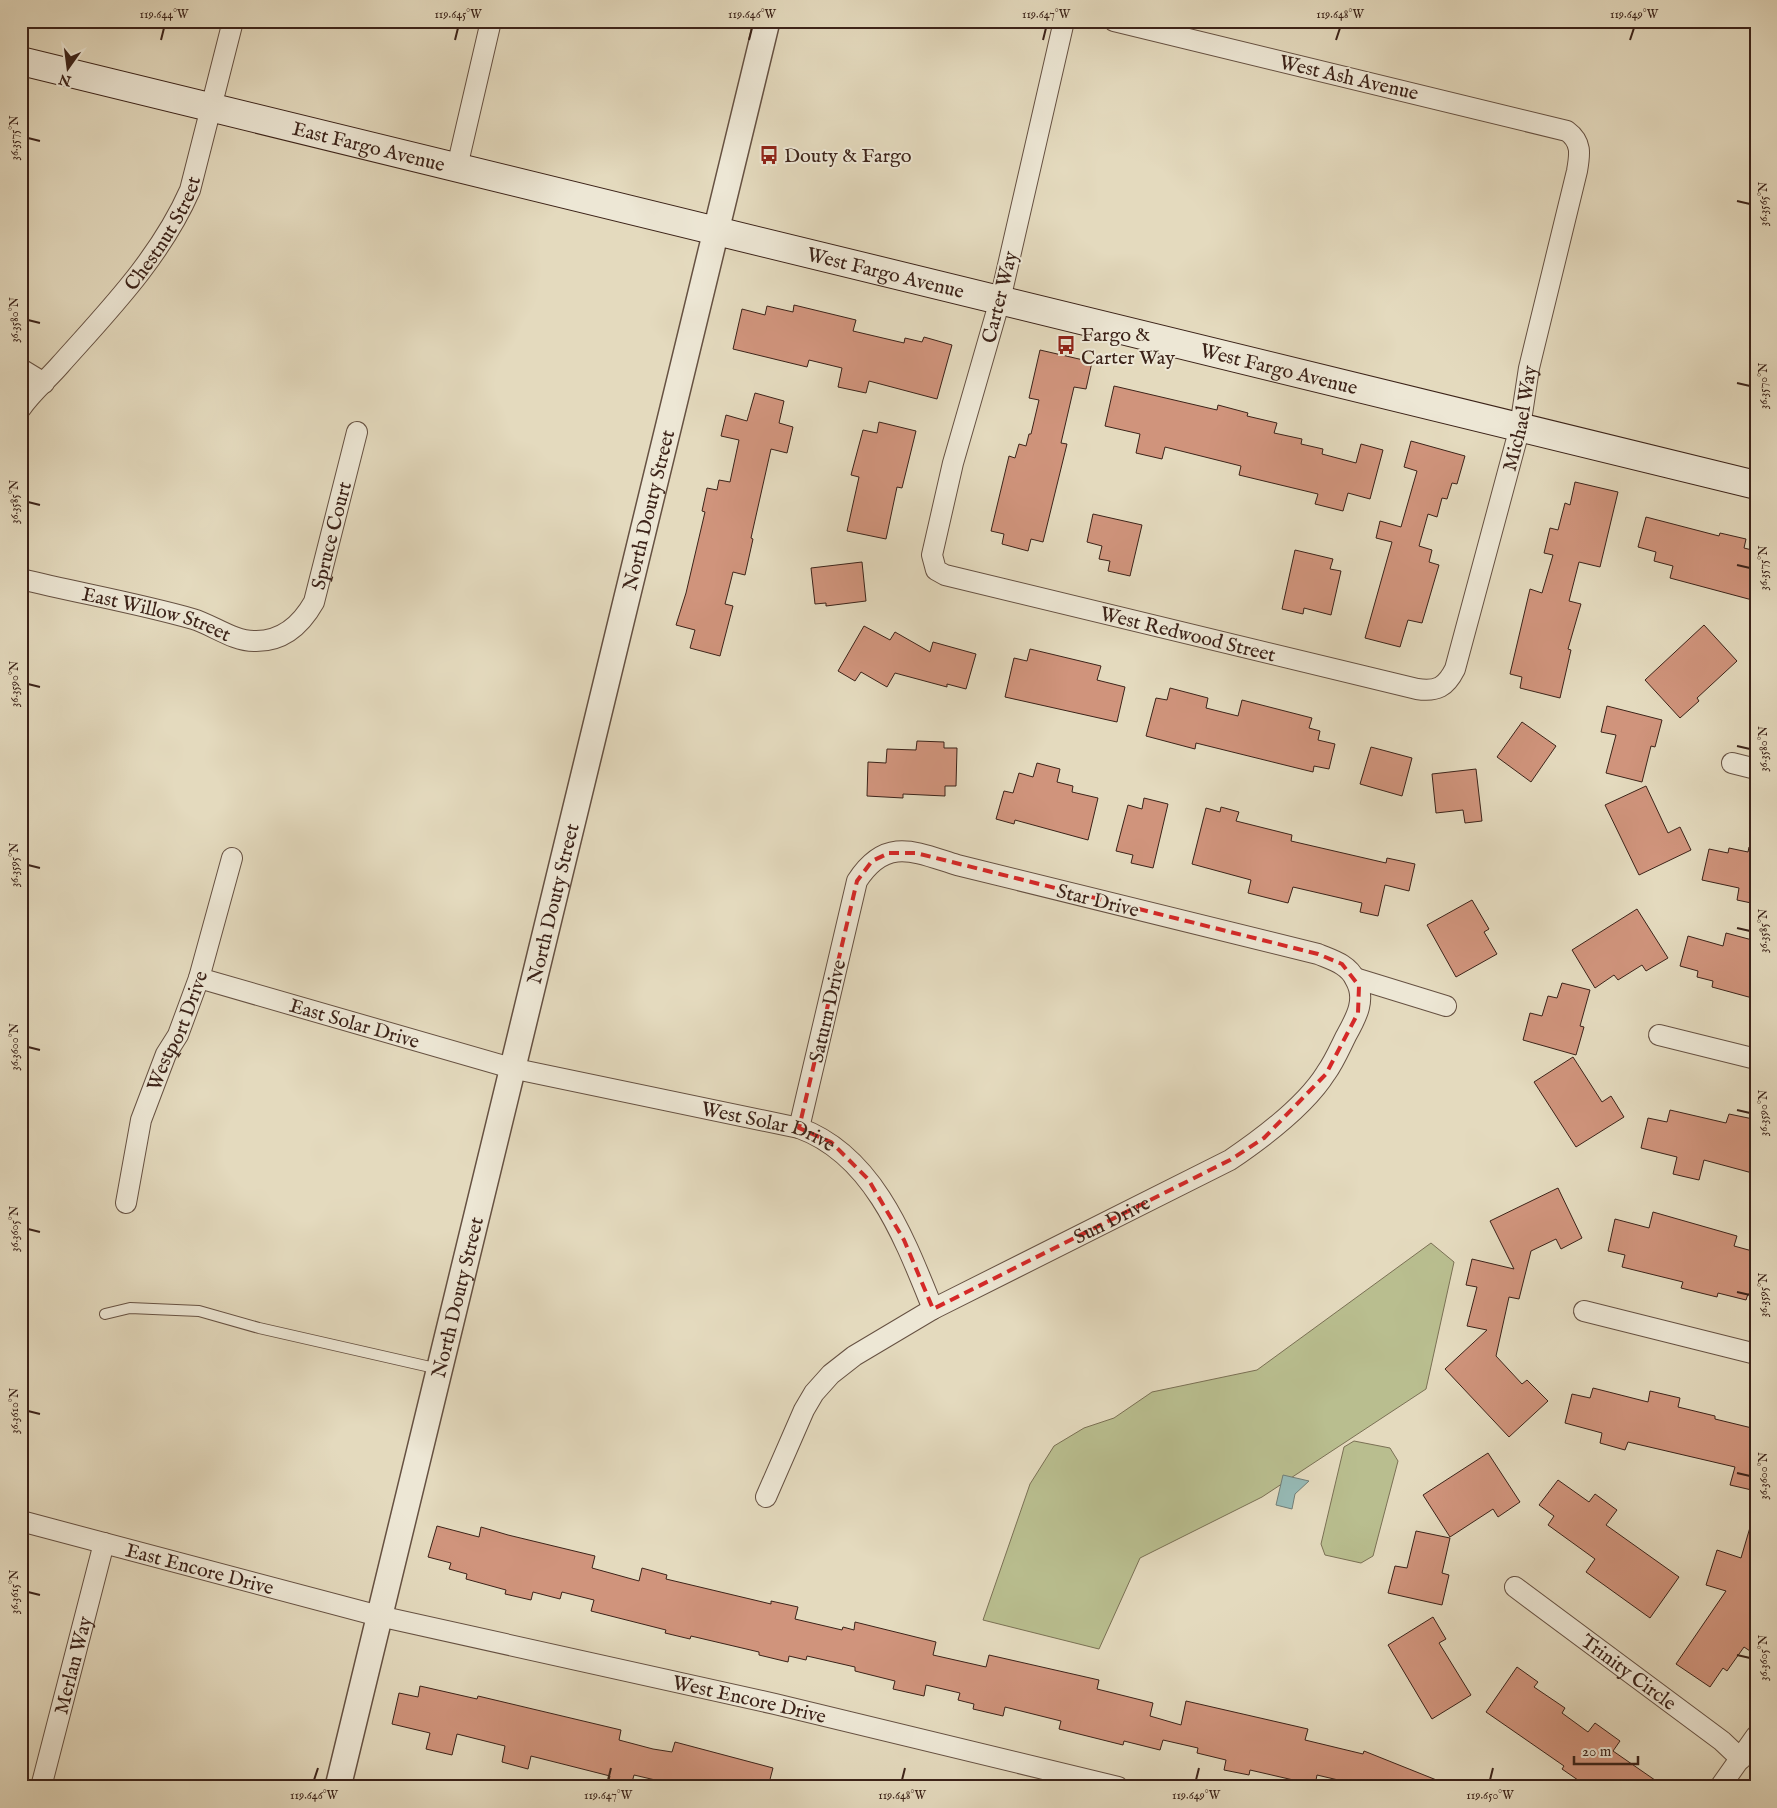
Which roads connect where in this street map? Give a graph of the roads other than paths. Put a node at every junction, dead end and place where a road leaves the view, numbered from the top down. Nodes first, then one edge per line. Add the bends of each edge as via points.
1 (233, 21) edge
2 (491, 21) edge
3 (767, 21) edge
4 (1064, 21) edge
5 (1114, 21) edge
6 (21, 61) edge
7 (211, 106) junction
8 (1578, 142) joint
9 (457, 167) junction
10 (716, 230) junction
11 (1000, 300) junction
12 (21, 369) edge
13 (44, 384) junction
14 (21, 408) edge
15 (1520, 427) junction
16 (357, 432) dead end
17 (1756, 484) edge
18 (936, 570) joint
19 (21, 580) edge
20 (291, 631) joint
21 (1441, 688) joint
22 (1732, 762) dead end
23 (1756, 770) edge
24 (232, 858) dead end
25 (854, 894) joint
26 (199, 978) junction
27 (1355, 978) junction
28 (1446, 1006) dead end
29 (1659, 1035) dead end
30 (1756, 1059) edge
31 (511, 1068) junction
32 (799, 1128) junction
33 (126, 1203) dead end
34 (933, 1309) junction
35 (1584, 1311) dead end
36 (105, 1314) dead end
37 (1756, 1354) edge
38 (440, 1369) junction
39 (766, 1497) dead end
40 (21, 1521) edge
41 (104, 1543) junction
42 (1515, 1587) dead end
43 (379, 1616) junction
44 (1756, 1736) edge
45 (1741, 1759) junction
46 (41, 1787) edge
47 (338, 1787) edge
48 (1118, 1787) edge
49 (1720, 1787) edge

1 - 7 street, Chestnut Street
2 - 9 street
3 - 10 street, North Douty Street
4 - 11 street, Carter Way
5 - 8 street, West Ash Avenue via 1567,131
6 - 7 main road, East Fargo Avenue
7 - 9 main road, East Fargo Avenue
7 - 13 street, Chestnut Street via 190,190 179,215 156,253 123,295
8 - 15 street, Michael Way via 1577,171 1529,368
9 - 10 main road, East Fargo Avenue
10 - 11 main road, West Fargo Avenue
10 - 31 street, North Douty Street
11 - 15 main road, West Fargo Avenue
11 - 18 street, Carter Way via 953,462 932,555
12 - 13 street
13 - 14 street, Chestnut Street
15 - 17 main road, West Fargo Avenue
15 - 21 street, Michael Way via 1455,669
16 - 20 street, Spruce Court via 314,602 305,618
18 - 21 street, West Redwood Street via 955,578 1417,689 1430,691
19 - 20 street, East Willow Street via 192,619 253,641 273,639
22 - 23 street
24 - 26 street, Westport Drive
25 - 27 street, Star Drive via 857,881 872,861 889,853 906,851 1318,954 1342,964
25 - 32 street, Saturn Drive
26 - 31 street, East Solar Drive
26 - 33 street, Westport Drive via 141,1120
27 - 28 street
27 - 34 street, Sun Drive via 1361,998 1358,1013 1326,1074 1264,1138 1221,1164
29 - 30 street
31 - 32 street, West Solar Drive
31 - 38 street, North Douty Street
32 - 34 street, West Solar Drive via 831,1142 868,1179 904,1240
34 - 39 street, Sun Drive via 854,1356 814,1393
35 - 37 street
36 - 38 lane via 130,1308 199,1311
38 - 43 street, North Douty Street
40 - 41 street, East Encore Drive
41 - 43 street, East Encore Drive
41 - 46 street, Merlan Way
42 - 45 street, Trinity Circle via 1722,1741
43 - 47 street, North Douty Street
43 - 48 street, West Encore Drive via 775,1704
44 - 45 street
45 - 49 street

